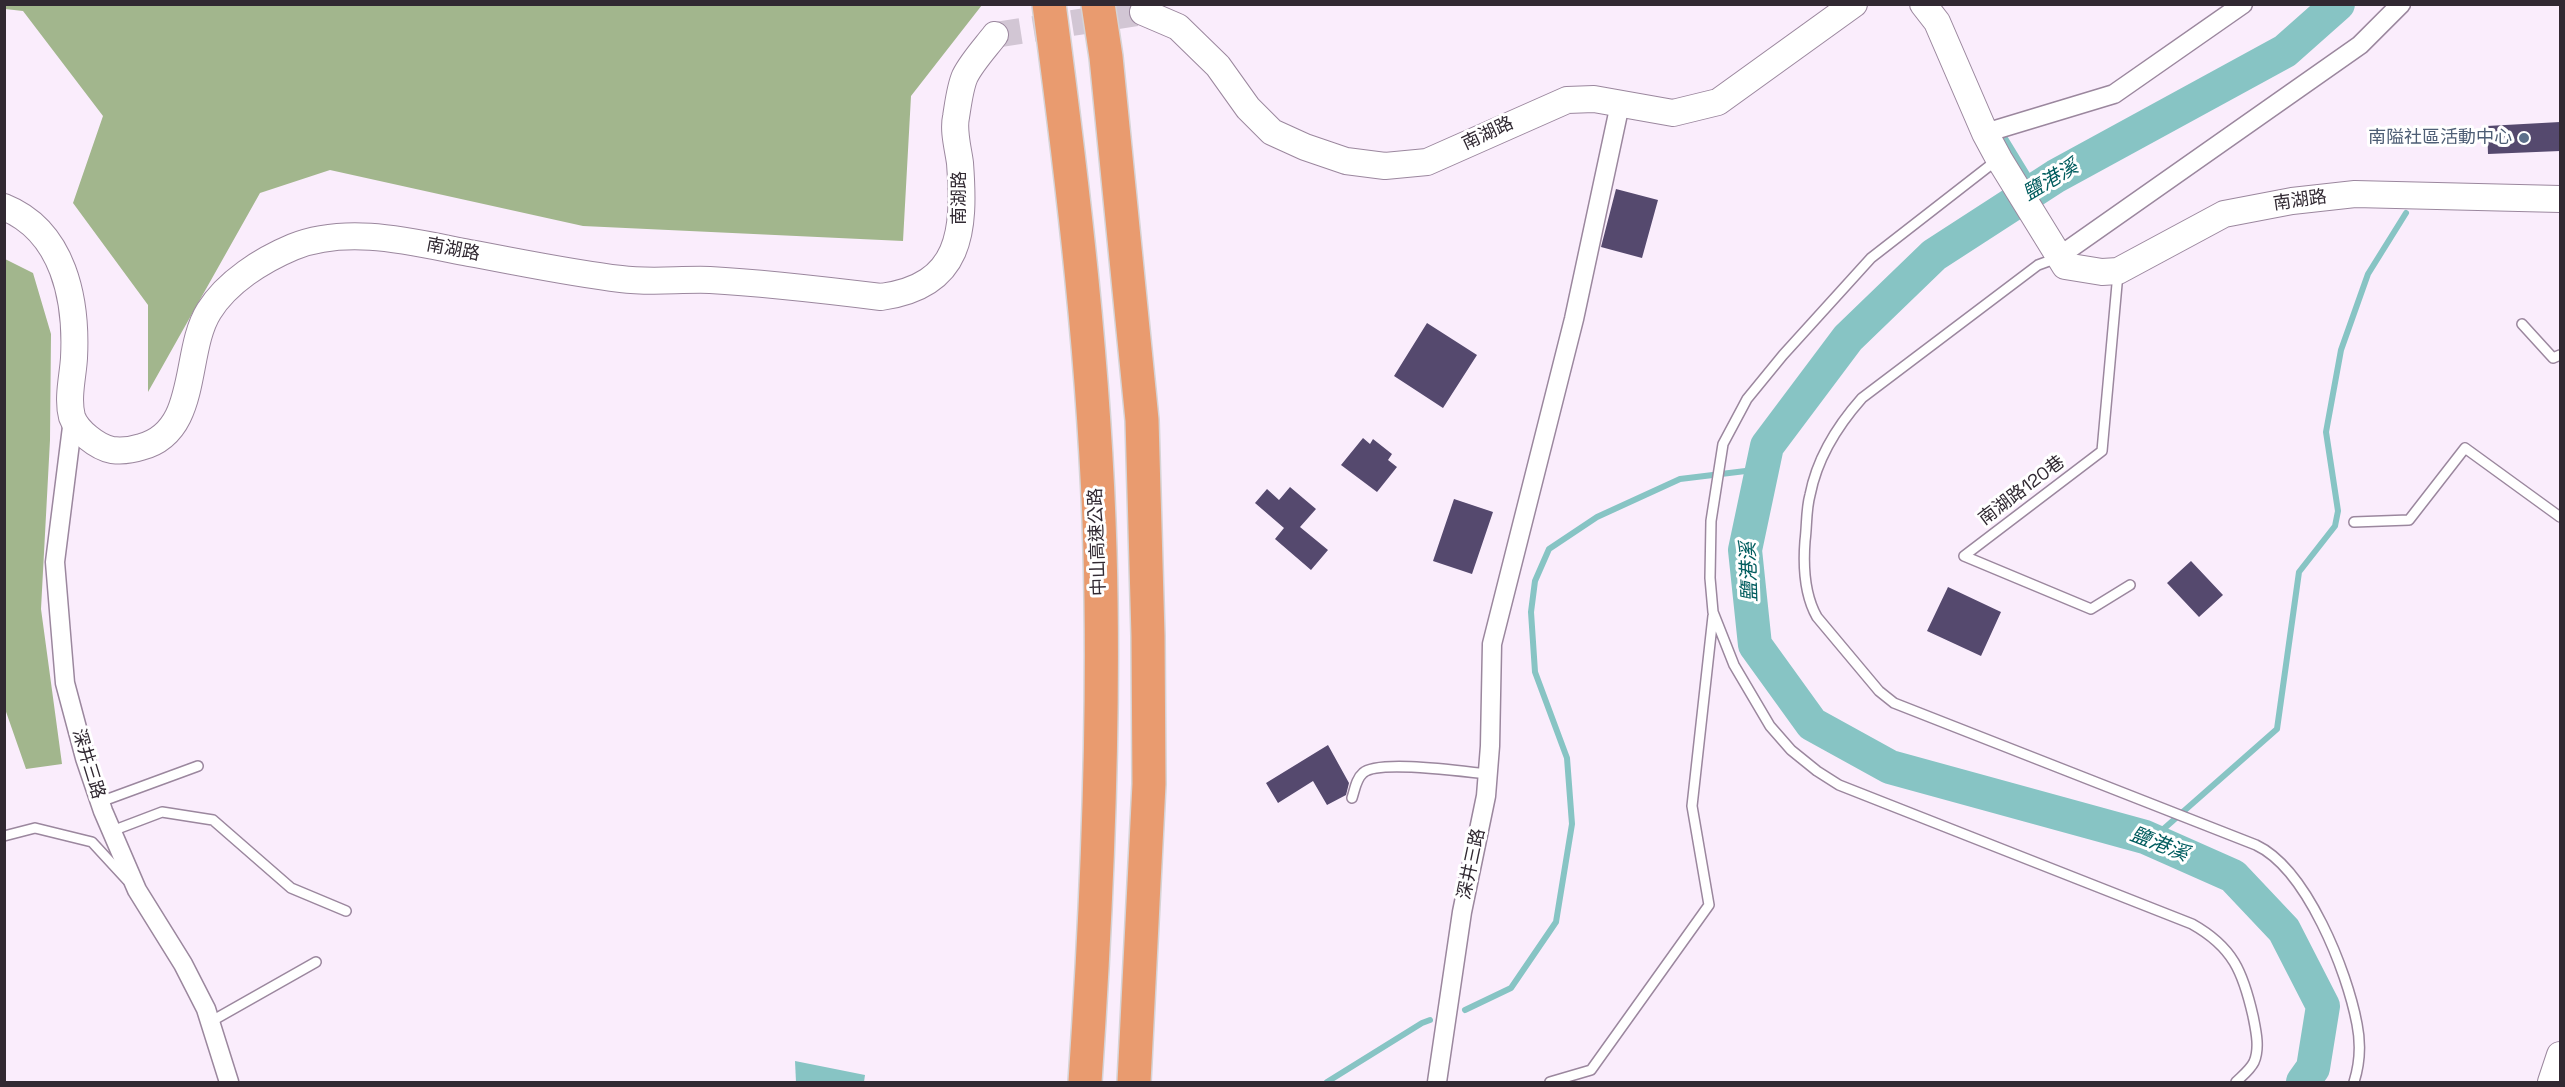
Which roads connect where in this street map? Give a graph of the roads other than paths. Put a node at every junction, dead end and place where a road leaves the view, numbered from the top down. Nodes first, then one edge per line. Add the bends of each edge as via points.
1 (1049, 4) edge
2 (1098, 4) edge
3 (1854, 4) edge
4 (1923, 4) edge
5 (2243, 4) edge
6 (2401, 4) edge
7 (1144, 8) tunnel mouth
8 (995, 35) dead end
9 (1620, 104) junction
10 (1985, 133) junction
11 (1998, 159) junction
12 (2560, 199) edge
13 (4, 207) edge
14 (2058, 257) junction
15 (2118, 271) junction
16 (2522, 324) dead end
17 (2560, 355) edge
18 (73, 419) junction
19 (2560, 517) edge
20 (2354, 522) dead end
21 (2130, 585) dead end
22 (1713, 612) junction
23 (198, 766) dead end
24 (1488, 774) junction
25 (1352, 798) dead end
26 (100, 802) junction
27 (112, 831) junction
28 (4, 836) edge
29 (137, 890) junction
30 (345, 912) dead end
31 (316, 962) dead end
32 (210, 1022) junction
33 (2560, 1055) edge
34 (230, 1083) edge
35 (1085, 1083) edge
36 (1134, 1083) edge
37 (1437, 1083) edge
38 (1550, 1083) edge
39 (2235, 1083) edge
40 (2354, 1083) edge
41 (2551, 1083) edge

1 - 35 highway, 中山高速公路 via 1072,189 1100,551 1101,747
2 - 36 highway via 1142,420 1149,784
3 - 9 street, 南湖路 via 1718,102 1673,113
4 - 10 street via 1937,22
5 - 10 street via 2114,94
6 - 14 street via 2360,45
7 - 9 street, 南湖路 via 1178,27 1218,66 1248,108 1272,132 1346,161 1385,166 1427,162 1567,100 1594,99
8 - 18 street, 南湖路 via 965,77 955,120 961,230 953,254 935,276 904,294 881,297 708,280 623,280 420,243 364,237 315,240 292,248 222,293 199,335 184,402 164,435 149,445 112,450 95,444
9 - 24 street, 深井三路 via 1574,319 1492,644
10 - 11 street
11 - 14 street
11 - 22 lane via 1871,258 1748,399 1723,444 1711,521
12 - 15 street, 南湖路 via 2355,194 2292,201 2224,214
13 - 18 street via 32,222 47,238 67,283 74,334 70,401
14 - 15 street via 2066,266
14 - 40 lane via 2038,265 1862,398 1845,417 1809,496 1804,561 1810,604 1878,692 1894,704 2265,849 2290,872 2304,893 2343,976 2357,1024 2360,1056
15 - 21 lane, 南湖路120巷 via 2102,451 1964,556 2091,609
16 - 17 lane via 2553,358
18 - 26 street, 深井三路 via 55,562 64,683
19 - 20 lane via 2465,448 2409,520
22 - 38 lane via 1692,806 1709,905 1591,1070
22 - 39 lane via 1734,666 1770,726 1817,771 1839,785 2192,924 2218,940 2239,967 2257,1040 2254,1062
23 - 26 lane
24 - 25 lane via 1390,766 1365,771 1357,780
24 - 37 street, 深井三路 via 1479,838 1462,912
26 - 27 street, 深井三路
27 - 29 street, 深井三路
27 - 30 lane via 162,813 213,820 291,888
28 - 29 lane via 35,828 92,842
29 - 32 street, 深井三路 via 183,964
31 - 32 lane
32 - 34 street, 深井三路
33 - 41 street

